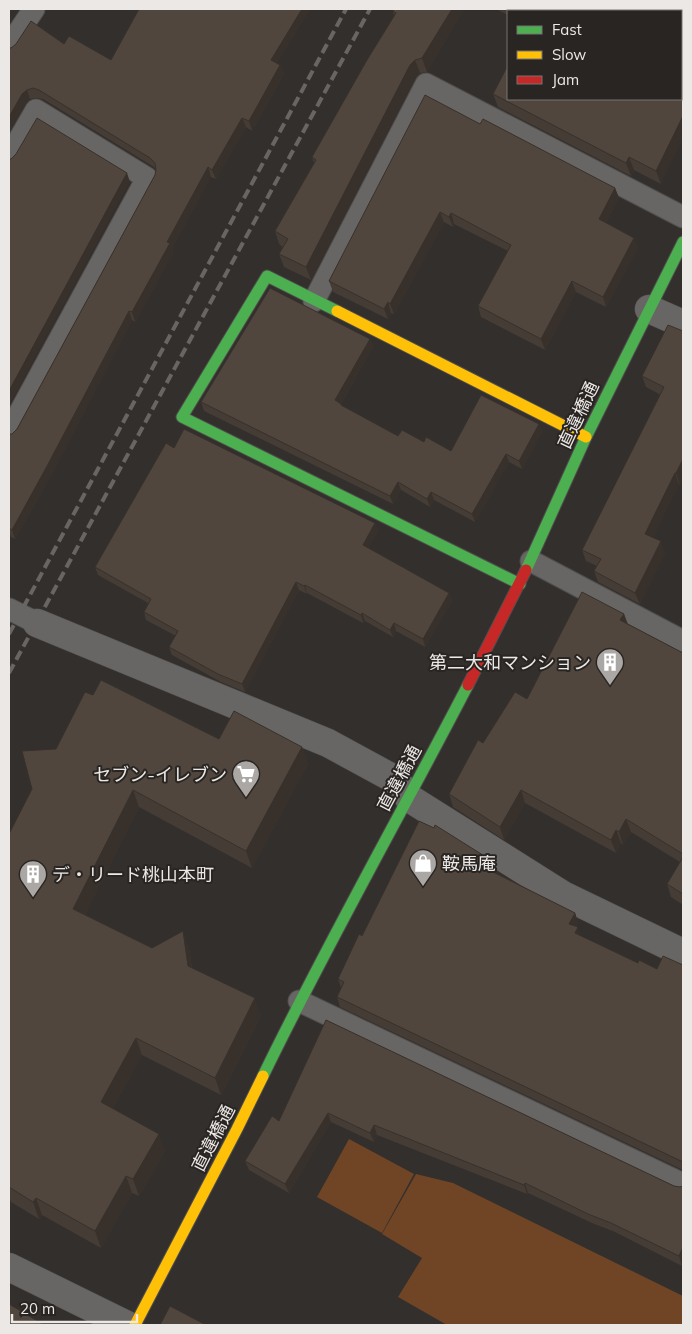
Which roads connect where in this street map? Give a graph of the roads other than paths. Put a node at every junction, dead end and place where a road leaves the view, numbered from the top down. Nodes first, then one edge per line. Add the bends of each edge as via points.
1 (34, 9) edge
2 (9, 46) edge
3 (9, 157) edge
4 (683, 217) edge
5 (683, 242) edge
6 (314, 301) junction
7 (649, 309) junction
8 (683, 324) edge
9 (9, 432) edge
10 (586, 437) junction
11 (531, 561) junction
12 (520, 584) junction
13 (9, 609) edge
14 (36, 623) joint
15 (683, 641) edge
16 (409, 798) junction
17 (683, 953) edge
18 (299, 1001) junction
19 (681, 1178) edge
20 (9, 1267) edge
21 (127, 1325) edge
22 (135, 1325) edge

1 - 2 lane
3 - 9 lane via 36,110 147,178
4 - 6 lane via 426,84
5 - 7 street, 直違橋通
6 - 10 street
6 - 12 street via 267,276 182,417
7 - 8 street
7 - 10 street, 直違橋通
10 - 11 street, 直違橋通
11 - 12 street, 直違橋通
11 - 15 lane
12 - 16 street, 直違橋通
13 - 14 lane
14 - 16 street via 328,743 396,780
16 - 17 street via 563,894
16 - 18 street, 直違橋通
18 - 19 lane
18 - 22 street, 直違橋通
20 - 21 street

